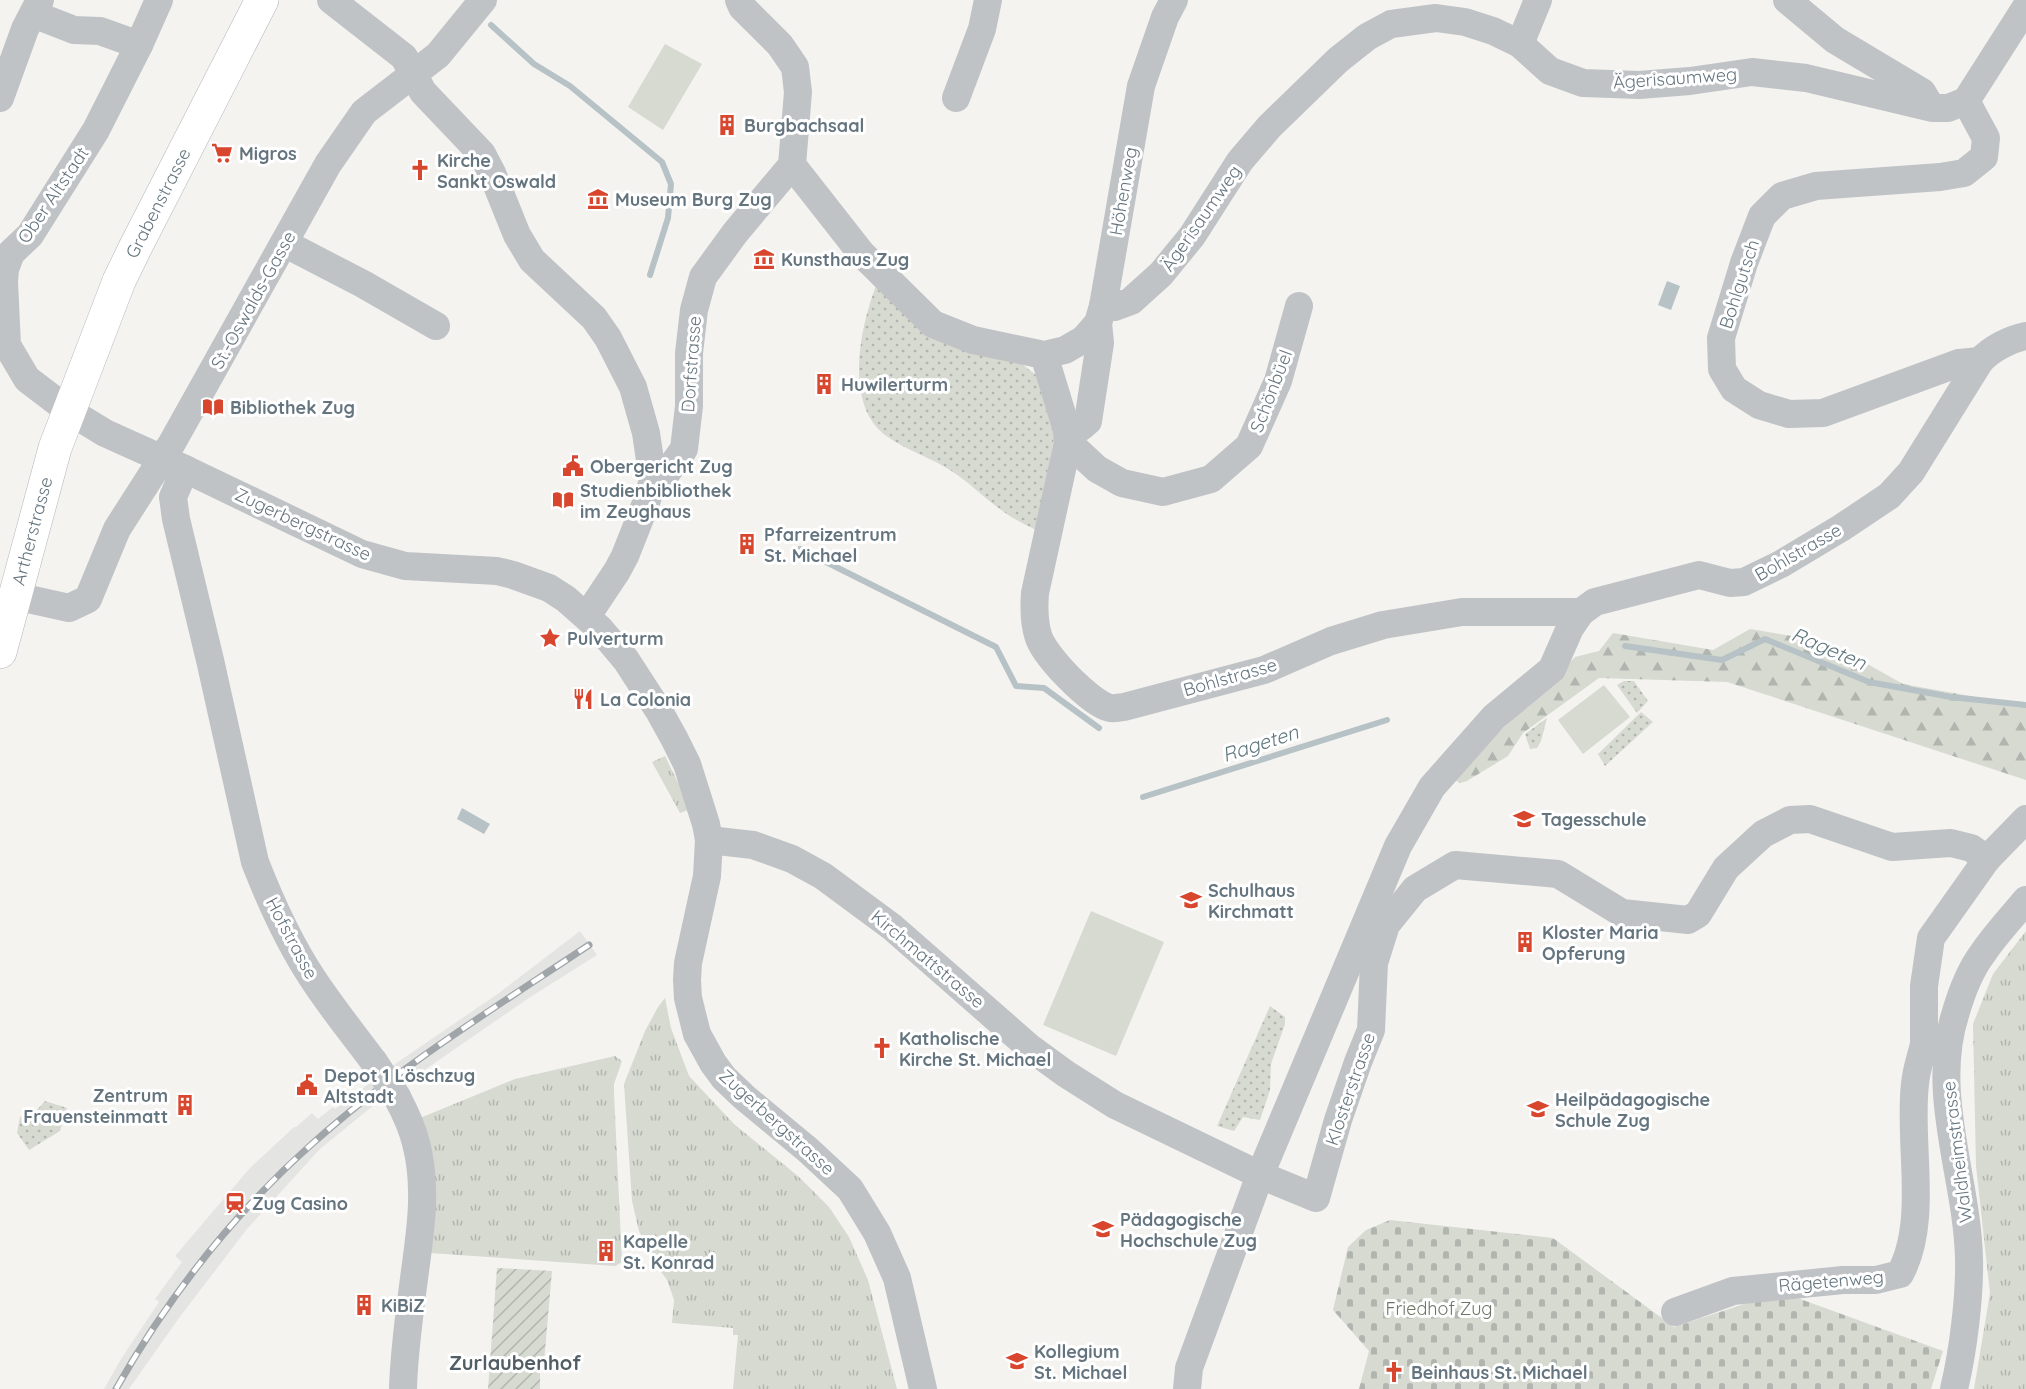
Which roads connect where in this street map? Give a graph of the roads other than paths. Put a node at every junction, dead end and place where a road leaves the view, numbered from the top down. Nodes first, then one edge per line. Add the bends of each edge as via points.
1 (159, 0) edge
2 (262, 0) edge
3 (331, 0) edge
4 (483, 0) edge
5 (739, 0) edge
6 (988, 0) edge
7 (1174, 0) edge
8 (1538, 0) edge
9 (1787, 0) edge
10 (36, 7) edge
11 (2026, 7) edge
12 (1520, 44) junction
13 (140, 45) junction
14 (412, 75) junction
15 (1972, 92) junction
16 (0, 98) edge
17 (956, 98) dead end
18 (1932, 108) junction
19 (792, 165) junction
20 (6, 243) edge
21 (284, 243) junction
22 (1299, 306) dead end
23 (1100, 314) junction
24 (436, 326) dead end
25 (2026, 336) edge
26 (1044, 355) junction
27 (1980, 361) junction
28 (69, 411) junction
29 (1067, 436) junction
30 (174, 464) junction
31 (653, 480) junction
32 (15, 596) junction
33 (1581, 612) junction
34 (587, 616) junction
35 (0, 652) edge
36 (2026, 819) edge
37 (709, 840) junction
38 (1987, 859) junction
39 (2026, 900) edge
40 (1936, 1045) junction
41 (1260, 1175) junction
42 (1675, 1312) dead end
43 (403, 1389) edge
44 (923, 1389) edge
45 (1187, 1389) edge
46 (1954, 1389) edge

1 - 13 street, Ober Altstadt
2 - 28 main road, Grabenstrasse via 135,248
3 - 14 street via 404,57
4 - 14 street, St.-Oswalds-Gasse via 438,55
5 - 19 street via 795,67 798,92
6 - 17 street via 982,29
7 - 23 street, Höhenweg via 1141,86
8 - 12 street
9 - 18 street via 1835,40 1922,92
10 - 13 street via 74,30 100,30
10 - 16 street
11 - 15 street
12 - 18 street, Ägerisaumweg via 1550,71 1583,82 1639,85 1752,72 1806,78
12 - 23 street, Ägerisaumweg via 1465,22 1436,18 1391,24 1367,37 1269,127 1240,161 1192,236 1161,274 1131,301
13 - 20 street, Ober Altstadt via 96,130 30,235
14 - 21 street, St.-Oswalds-Gasse via 364,112 328,164
14 - 31 street via 423,92 482,154 516,235 536,265 594,318 608,338 633,387 646,433
15 - 18 street, Ägerisaumweg via 1948,108
15 - 27 street, Bohlgutsch via 1986,138 1984,158 1964,173 1816,186 1782,196 1762,216 1721,338 1722,369 1734,389 1759,405 1789,414 1823,413 1959,363
19 - 26 street via 861,253 933,324 973,340
19 - 31 street, Dorfstrasse via 703,277 689,353 684,449 668,471
20 - 28 street, Ober Altstadt via 7,345 27,379
21 - 24 street
21 - 30 street, St.-Oswalds-Gasse
22 - 29 street, Schönbüel via 1278,381 1249,447 1211,479 1163,492 1122,483 1097,469
23 - 26 street via 1084,339 1065,350
23 - 29 street via 1089,421
25 - 27 street, Bohlstrasse via 1988,353
26 - 29 street, Bohlstrasse
27 - 33 street, Bohlstrasse via 1911,472 1889,496 1841,528 1744,582 1730,583 1699,574 1595,602
28 - 30 street, Zugerbergstrasse via 105,433
28 - 32 main road, Artherstrasse via 48,470
29 - 33 street, Bohlstrasse via 1034,613 1038,638 1052,661 1086,694 1110,708 1264,670 1331,641 1383,626 1462,612
30 - 32 street, St.-Oswalds-Gasse via 117,529 88,599 69,608
30 - 34 street, Zugerbergstrasse via 362,554 405,566 513,574 549,588
30 - 43 street, Hofstrasse, bridge via 176,519 255,862 286,933 312,978 397,1097 417,1144 421,1227
31 - 34 street via 625,556
32 - 35 main road, Artherstrasse
33 - 41 street via 1552,669 1494,717 1432,787 1398,846
34 - 37 street, Zugerbergstrasse via 626,660 674,738 687,764
36 - 38 street
37 - 41 street, Kirchmattstrasse via 753,845 823,876 892,927 1029,1047 1066,1074 1115,1105
37 - 44 street, Zugerbergstrasse via 707,876 688,963 688,998 697,1034 731,1085 850,1189 877,1233 897,1278
38 - 40 street via 1931,939 1924,986
38 - 41 street, Klosterstrasse via 1971,848 1951,843 1892,847 1810,819 1790,820 1763,834 1726,868 1698,914 1688,920 1622,913 1558,874 1455,865 1415,889 1386,925 1374,963 1371,1030 1338,1120 1316,1198
39 - 40 street, Waldheimstrasse via 1982,954
40 - 42 street, Rägetenweg via 1915,1083 1915,1233 1900,1274 1876,1280 1733,1291
40 - 46 street, Waldheimstrasse via 1964,1206 1969,1259
41 - 45 street via 1189,1368

